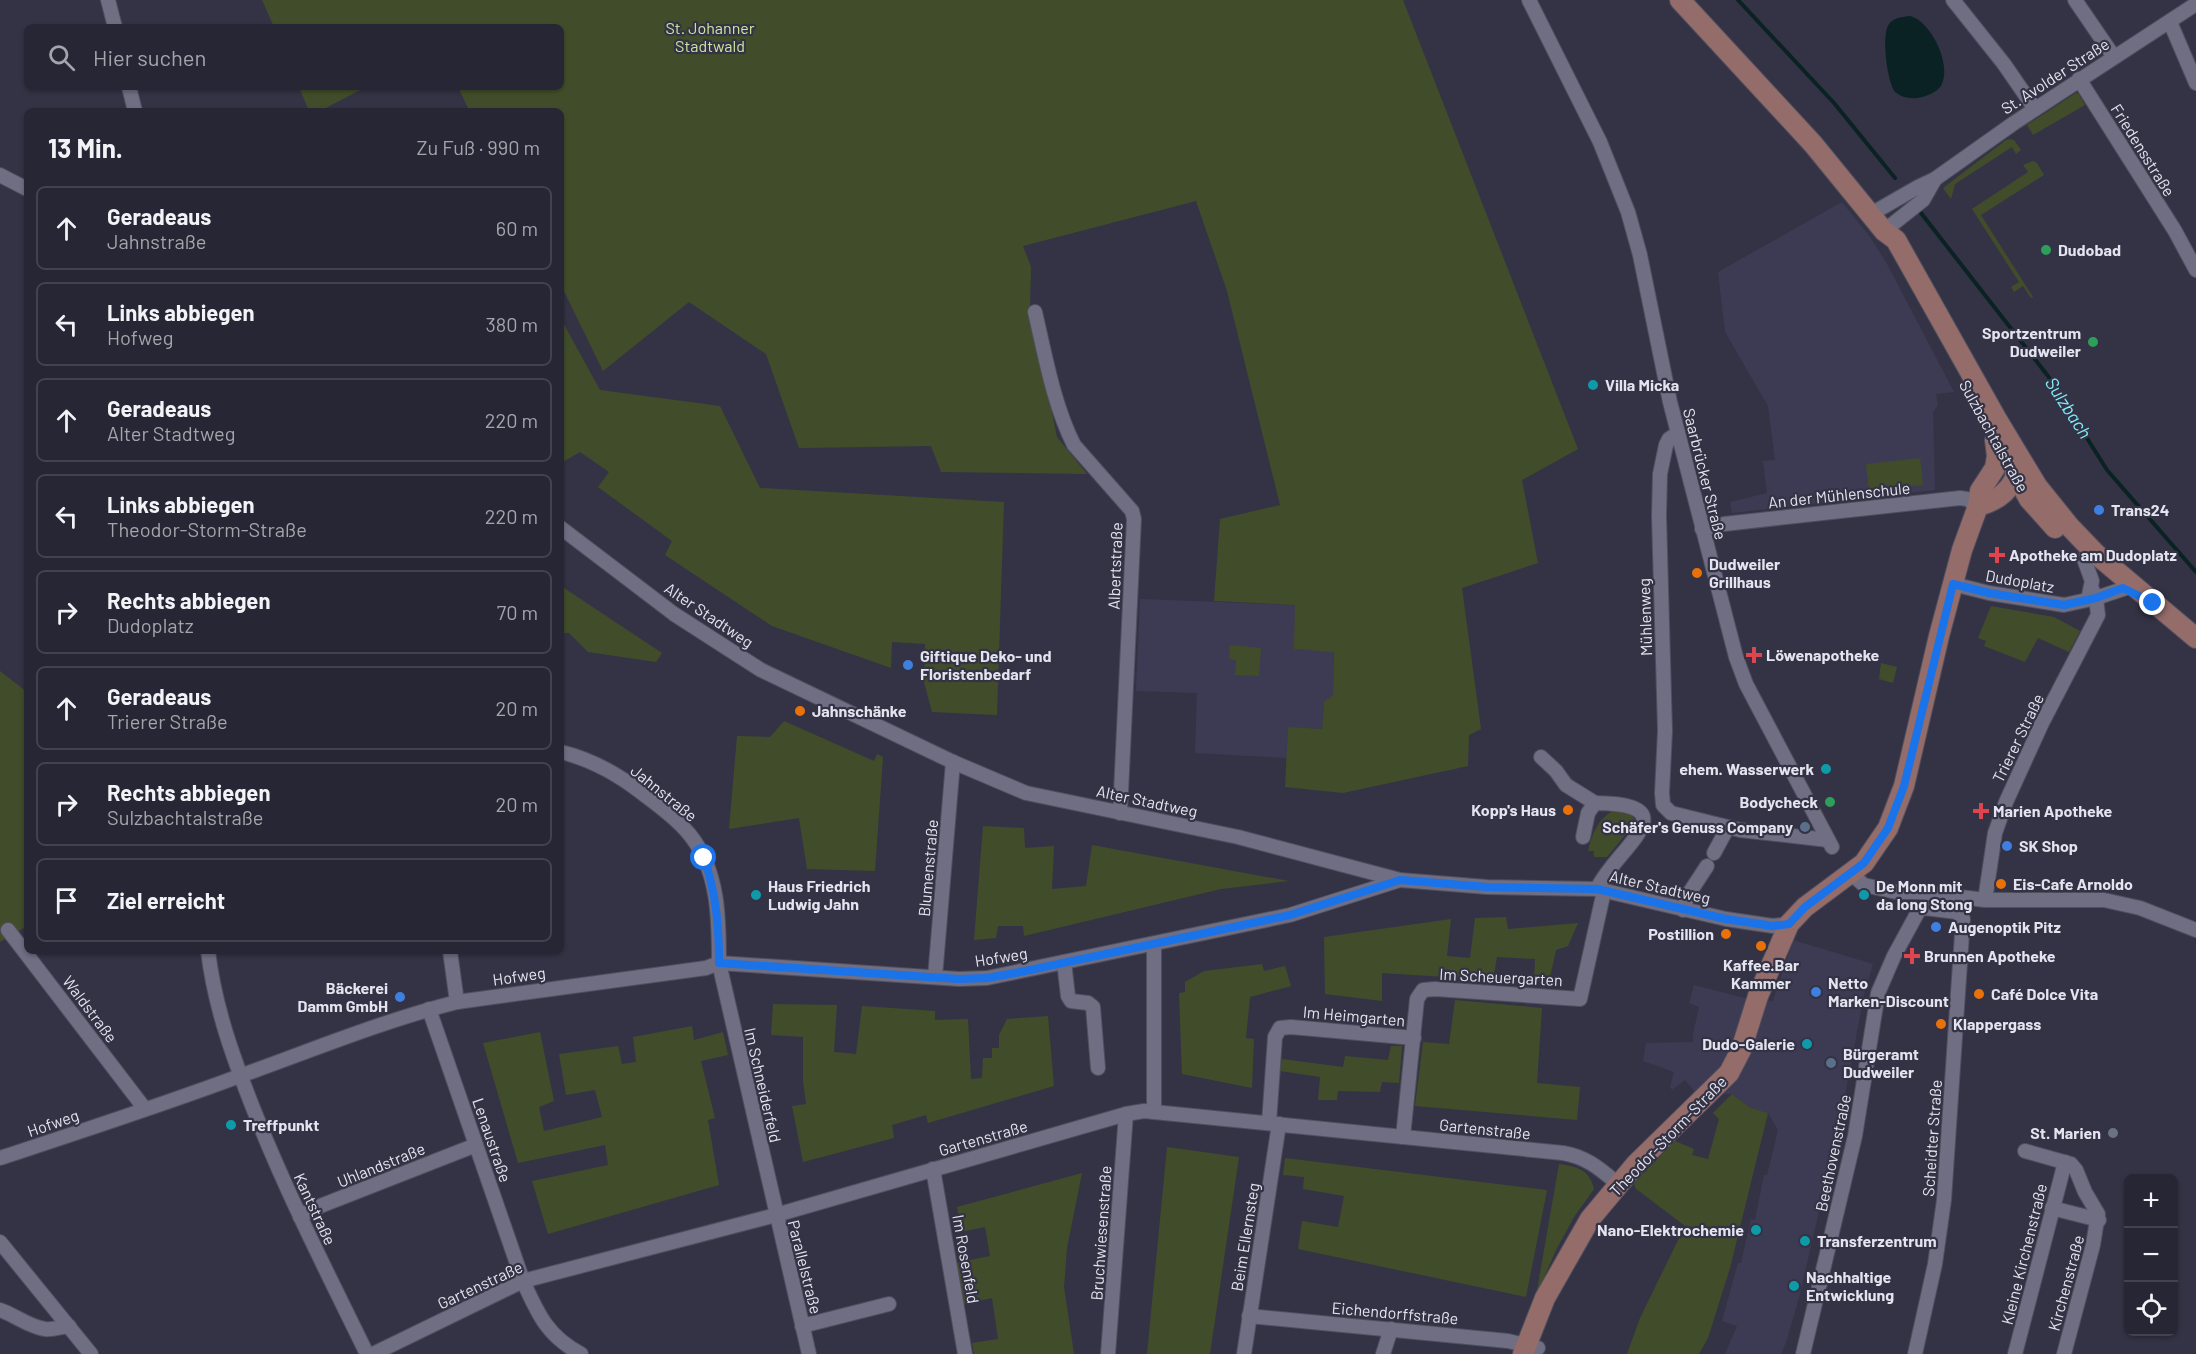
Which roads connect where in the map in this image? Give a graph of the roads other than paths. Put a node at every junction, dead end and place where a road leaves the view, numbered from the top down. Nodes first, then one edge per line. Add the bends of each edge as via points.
1 (108, 0) edge
2 (1529, 0) edge
3 (1680, 0) edge
4 (1953, 0) edge
5 (2075, 0) edge
6 (2196, 4) edge
7 (2170, 22) junction
8 (114, 24) edge
9 (2114, 57) junction
10 (2079, 80) junction
11 (2196, 83) edge
12 (130, 90) edge
13 (134, 108) edge
14 (2035, 109) junction
15 (0, 175) edge
16 (1935, 179) junction
17 (24, 187) edge
18 (1871, 214) junction
19 (1886, 238) junction
20 (2196, 270) edge
21 (1035, 312) dead end
22 (1678, 433) junction
23 (1995, 440) junction
24 (2017, 466) junction
25 (1989, 476) junction
26 (2036, 492) junction
27 (2004, 493) junction
28 (1978, 506) junction
29 (1702, 529) junction
30 (564, 530) edge
31 (2090, 556) junction
32 (1953, 584) junction
33 (2128, 587) junction
34 (2094, 593) junction
35 (2196, 638) edge
36 (564, 753) edge
37 (1541, 757) dead end
38 (953, 762) junction
39 (1595, 803) junction
40 (1665, 808) junction
41 (1120, 813) junction
42 (1644, 818) junction
43 (1728, 827) junction
44 (1583, 837) dead end
45 (1714, 853) dead end
46 (1707, 866) dead end
47 (1857, 879) dead end
48 (1400, 880) junction
49 (1601, 890) junction
50 (1985, 900) junction
51 (1683, 910) junction
52 (1962, 923) joint
53 (1789, 924) junction
54 (8, 930) dead end
55 (2196, 930) edge
56 (1154, 944) junction
57 (24, 951) edge
58 (27, 954) edge
59 (208, 954) edge
60 (450, 954) edge
61 (1064, 962) junction
62 (719, 963) junction
63 (935, 977) junction
64 (457, 1002) junction
65 (429, 1009) junction
66 (1414, 1038) junction
67 (1098, 1068) dead end
68 (240, 1076) junction
69 (146, 1109) junction
70 (1154, 1112) junction
71 (1126, 1114) junction
72 (1274, 1124) junction
73 (1403, 1137) junction
74 (476, 1145) junction
75 (2025, 1151) dead end
76 (0, 1158) edge
77 (2065, 1162) junction
78 (933, 1169) junction
79 (1618, 1184) junction
80 (2052, 1208) junction
81 (776, 1215) junction
82 (300, 1217) junction
83 (2099, 1220) junction
84 (0, 1242) edge
85 (523, 1281) junction
86 (889, 1304) dead end
87 (0, 1310) edge
88 (1249, 1316) junction
89 (69, 1326) junction
90 (802, 1326) junction
91 (1391, 1329) junction
92 (1531, 1350) edge
93 (91, 1354) edge
94 (367, 1354) edge
95 (373, 1354) edge
96 (581, 1354) edge
97 (809, 1354) edge
98 (965, 1354) edge
99 (1108, 1354) edge
100 (1244, 1354) edge
101 (1383, 1354) edge
102 (1803, 1354) edge
103 (1915, 1354) edge
104 (2015, 1354) edge
105 (2064, 1354) edge

1 - 8 street
2 - 22 street, Saarbrücker Straße via 1600,142 1628,212
3 - 18 street, Sulzbachtalstraße via 1813,144
4 - 14 street
5 - 9 street
6 - 7 street, St. Avolder Straße
7 - 9 street, St. Avolder Straße
7 - 11 street
9 - 10 street, St. Avolder Straße
10 - 14 street, St. Avolder Straße
10 - 20 street, Friedensstraße
12 - 13 street
14 - 16 street, St. Avolder Straße
15 - 17 street
16 - 18 street, St. Avolder Straße
16 - 19 street, St. Avolder Straße via 1923,200
18 - 19 street, Sulzbachtalstraße
19 - 23 street, Sulzbachtalstraße
19 - 24 street, Sulzbachtalstraße via 1896,240
21 - 41 street, Albertstraße via 1068,433 1132,511 1134,519
22 - 29 street, Saarbrücker Straße
22 - 40 street, Mühlenweg via 1666,445 1660,474
23 - 24 street, Sulzbachtalstraße
23 - 25 street, Theodor-Storm-Straße via 1997,456
24 - 25 street via 2005,474
24 - 26 street
24 - 27 street
25 - 28 street, Theodor-Storm-Straße via 1980,491
26 - 27 street
26 - 31 street, Sulzbachtalstraße via 2070,526
27 - 28 street
28 - 29 street, An der Mühlenschule via 1960,498
28 - 32 street, Theodor-Storm-Straße
29 - 43 street, Saarbrücker Straße via 1746,684 1830,844
30 - 38 street, Alter Stadtweg via 674,614 761,670
31 - 33 street, Sulzbachtalstraße
31 - 34 street, Trierer Straße
32 - 34 street, Dudoplatz via 2064,605 2081,602
32 - 53 street, Theodor-Storm-Straße via 1904,786 1888,828 1864,863 1805,907
33 - 34 street
33 - 35 street, Sulzbachtalstraße
34 - 50 street, Trierer Straße via 2097,620 2042,723 2006,802 1995,833
36 - 62 street, Jahnstraße via 623,778 691,836 712,880
37 - 39 street via 1566,785
38 - 41 street, Alter Stadtweg via 1026,793
38 - 63 street, Blumenstraße
39 - 42 street via 1632,807
39 - 44 street via 1588,813
40 - 42 street
40 - 43 street
41 - 48 street, Alter Stadtweg via 1238,837
42 - 49 street via 1640,833 1603,876
43 - 45 street
46 - 51 street
47 - 50 street via 1879,890
48 - 49 street, Alter Stadtweg
48 - 56 street, Hofweg via 1290,915
49 - 51 street, Alter Stadtweg
49 - 66 street, Im Scheuergarten via 1580,999 1423,990 1417,999
50 - 55 street via 2095,899 2140,908 2172,926
51 - 53 street, Alter Stadtweg via 1760,925
52 - 102 street, Beethovenstraße via 1957,912 1919,910 1888,969 1874,1011 1855,1136
52 - 103 street, Scheidter Straße via 1944,1200
53 - 79 street, Theodor-Storm-Straße via 1729,1073
54 - 57 street, Waldstraße
56 - 61 street, Hofweg
56 - 70 street
58 - 69 street, Waldstraße
59 - 68 street, Kantstraße via 216,1002
60 - 64 street
61 - 63 street, Hofweg via 987,978
61 - 67 street via 1071,1001 1093,1007
62 - 63 street, Hofweg
62 - 64 street, Hofweg via 706,968
62 - 81 street, Im Schneiderfeld
64 - 65 street, Hofweg
65 - 68 street, Hofweg
65 - 74 street, Lenaustraße
66 - 72 street, Im Heimgarten via 1280,1028 1275,1036
66 - 73 street, Im Scheuergarten
68 - 69 street, Hofweg
68 - 82 street, Kantstraße
69 - 76 street, Hofweg
70 - 71 street, Gartenstraße
70 - 72 street, Gartenstraße
71 - 78 street, Gartenstraße
71 - 99 street, Bruchwiesenstraße
72 - 73 street, Gartenstraße
72 - 88 street, Beim Ellernsteg
73 - 79 street, Gartenstraße via 1571,1155 1592,1162
74 - 82 street, Uhlandstraße
74 - 85 street, Lenaustraße
75 - 77 street
77 - 80 street, Kleine Kirchenstraße
77 - 83 street, Kirchenstraße via 2076,1170
78 - 81 street, Gartenstraße
78 - 98 street, Im Rosenfeld
79 - 92 street, Theodor-Storm-Straße via 1590,1219 1545,1298
80 - 83 street, Kirchenstraße
80 - 104 street, Kleine Kirchenstraße
81 - 85 street, Gartenstraße
81 - 90 street, Parallelstraße
82 - 94 street, Kantstraße
83 - 105 street, Kirchenstraße
84 - 89 street
85 - 95 street, Gartenstraße
85 - 96 street, Lenaustraße via 548,1329
86 - 90 street, Parallelstraße
87 - 89 street via 46,1329
88 - 91 street, Eichendorffstraße
88 - 100 street, Beim Ellernsteg
89 - 93 street
90 - 97 street, Parallelstraße
91 - 92 street, Eichendorffstraße via 1508,1341
91 - 101 street

